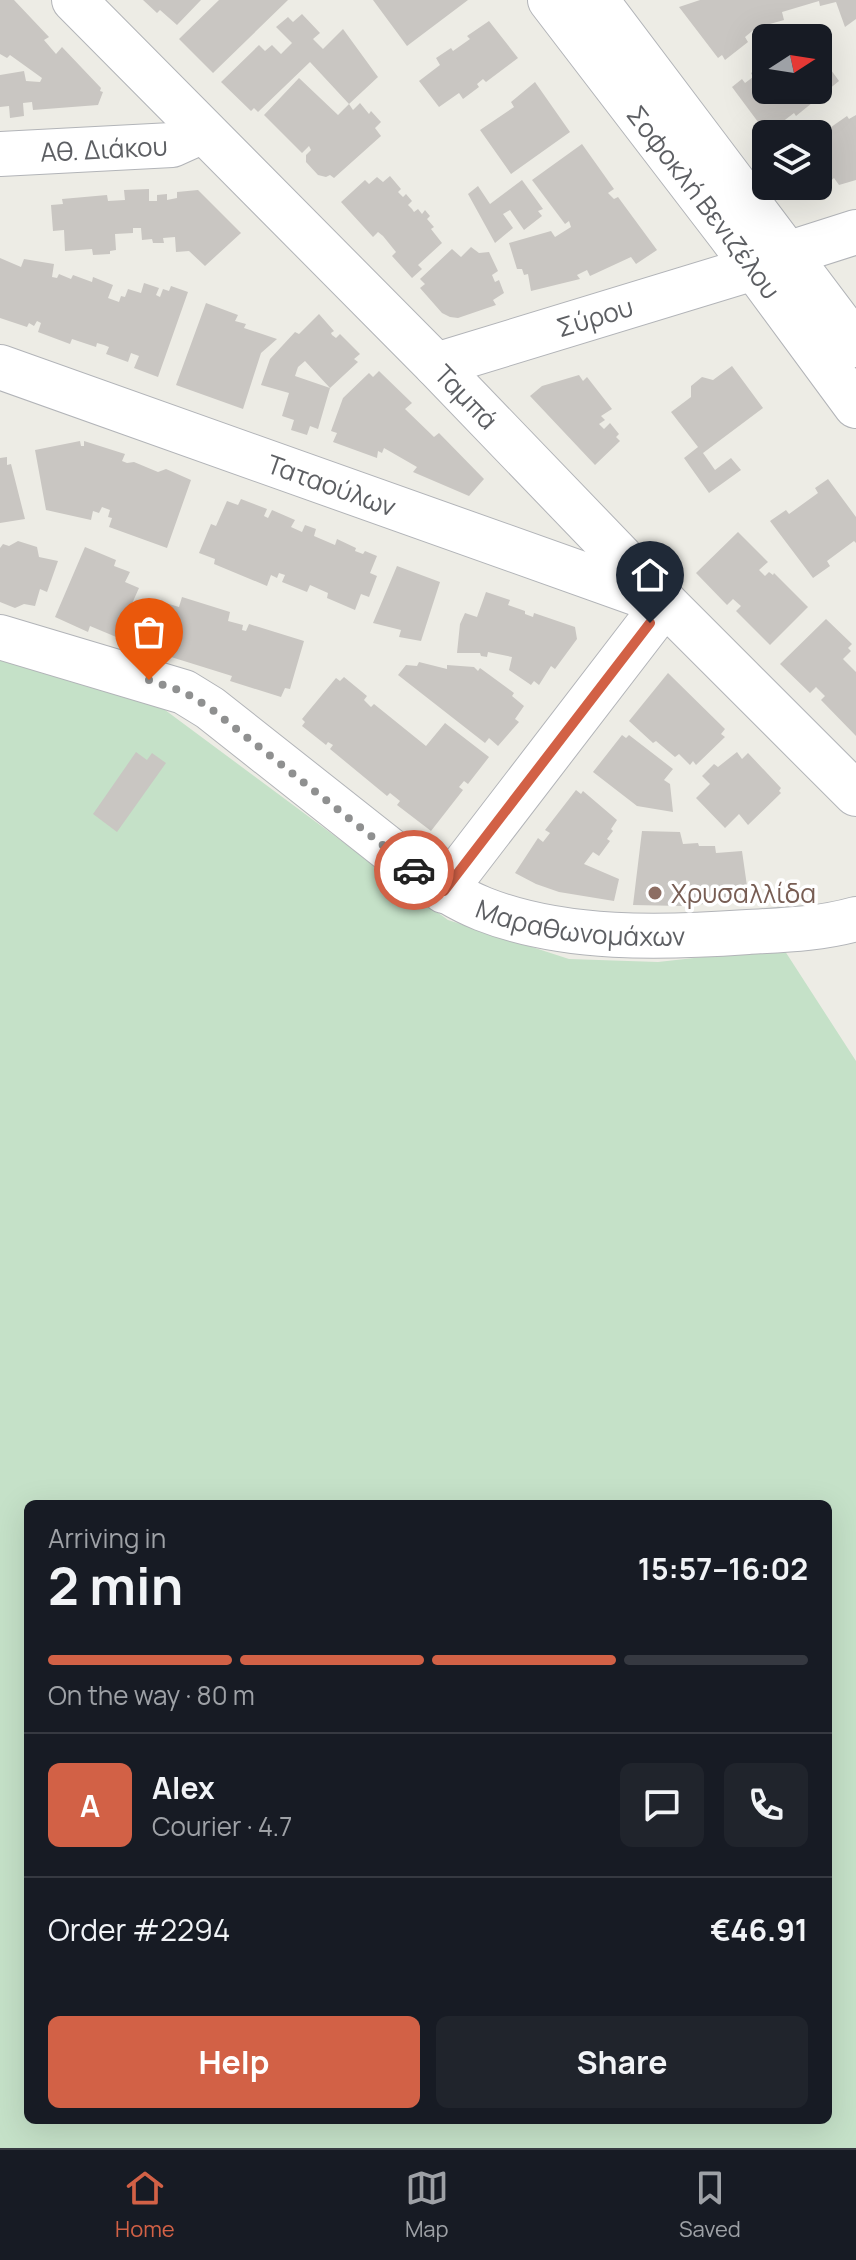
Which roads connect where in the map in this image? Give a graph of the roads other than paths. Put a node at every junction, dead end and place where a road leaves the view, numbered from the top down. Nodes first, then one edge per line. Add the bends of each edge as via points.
1 (74, 0) edge
2 (550, 0) edge
3 (596, 0) edge
4 (203, 131) junction
5 (0, 154) edge
6 (856, 232) edge
7 (770, 261) junction
8 (856, 345) edge
9 (436, 365) junction
10 (8, 383) edge
11 (856, 406) edge
12 (665, 603) junction
13 (0, 637) edge
14 (856, 794) edge
15 (444, 891) junction
16 (856, 919) edge

1 - 4 street, Ταμπά
2 - 7 street, Σοφοκλή Βενιζέλου
3 - 7 street, Σοφοκλή Βενιζέλου
4 - 5 street, Αθ. Διάκου via 172,145
4 - 9 street, Ταμπά
6 - 7 street, Σύρου
7 - 8 street, Σοφοκλή Βενιζέλου
7 - 9 street, Σύρου
7 - 11 street, Σοφοκλή Βενιζέλου
9 - 12 street, Ταμπά
10 - 12 street, Ταταούλων
12 - 14 street, Ταμπά
12 - 15 street
13 - 15 street, Μαραθωνομάχων via 184,692
15 - 16 street, Μαραθωνομάχων via 484,910 544,927 639,937 811,928

